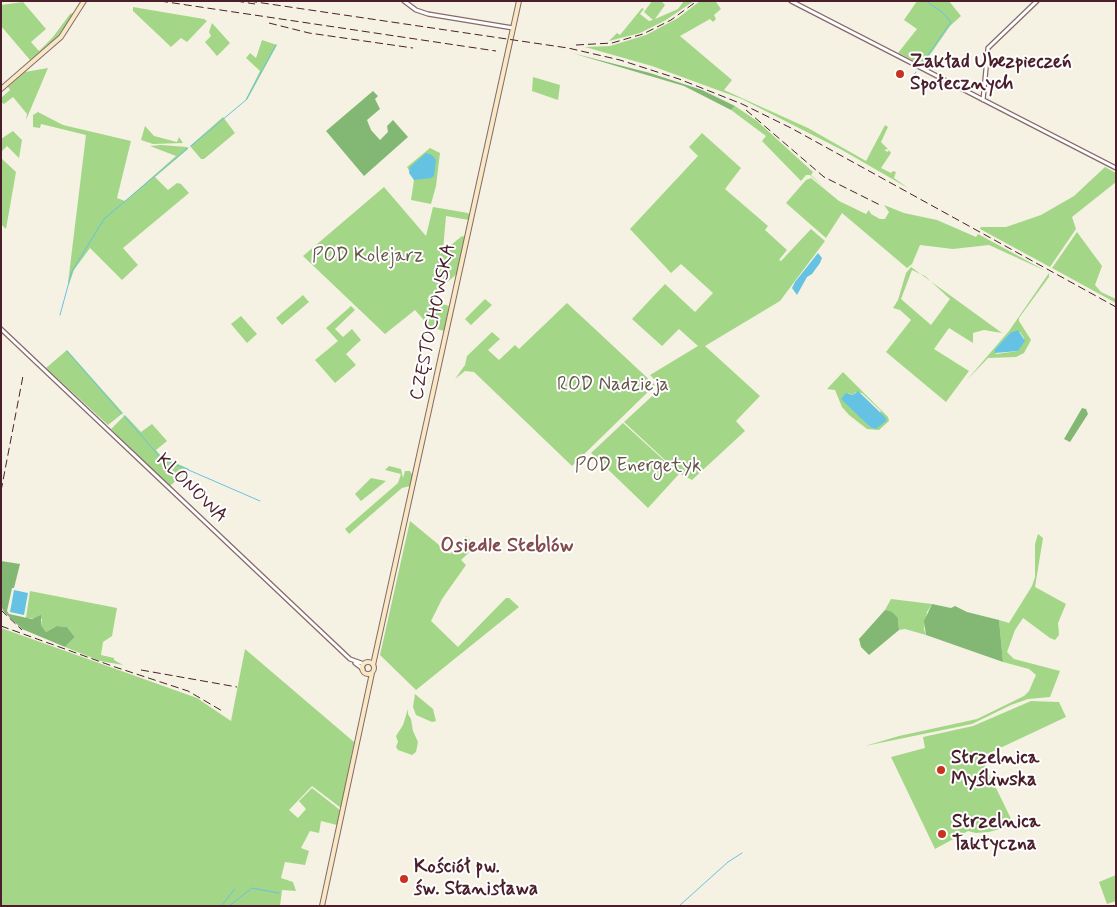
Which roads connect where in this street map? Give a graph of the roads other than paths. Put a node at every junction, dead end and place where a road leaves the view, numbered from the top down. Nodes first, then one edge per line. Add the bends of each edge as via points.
1 (84, 1) edge
2 (518, 1) edge
3 (791, 1) edge
4 (1037, 1) edge
5 (405, 2) edge
6 (513, 28) junction
7 (1, 89) edge
8 (983, 100) junction
9 (1116, 168) edge
10 (1, 329) edge
11 (350, 659) junction
12 (369, 664) junction
13 (364, 671) junction
14 (372, 673) junction
15 (369, 688) junction
16 (322, 906) edge

1 - 7 main road via 75,19 55,44
2 - 6 main road, CZĘSTOCHOWSKA
3 - 8 street
4 - 8 street via 988,48
5 - 6 street via 430,15
6 - 12 main road, CZĘSTOCHOWSKA via 377,648
8 - 9 street
10 - 11 street, KLONOWA
11 - 12 street, KLONOWA
11 - 13 street
12 - 13 main road
12 - 14 main road
13 - 14 main road
13 - 15 main road
14 - 15 main road
15 - 16 main road

